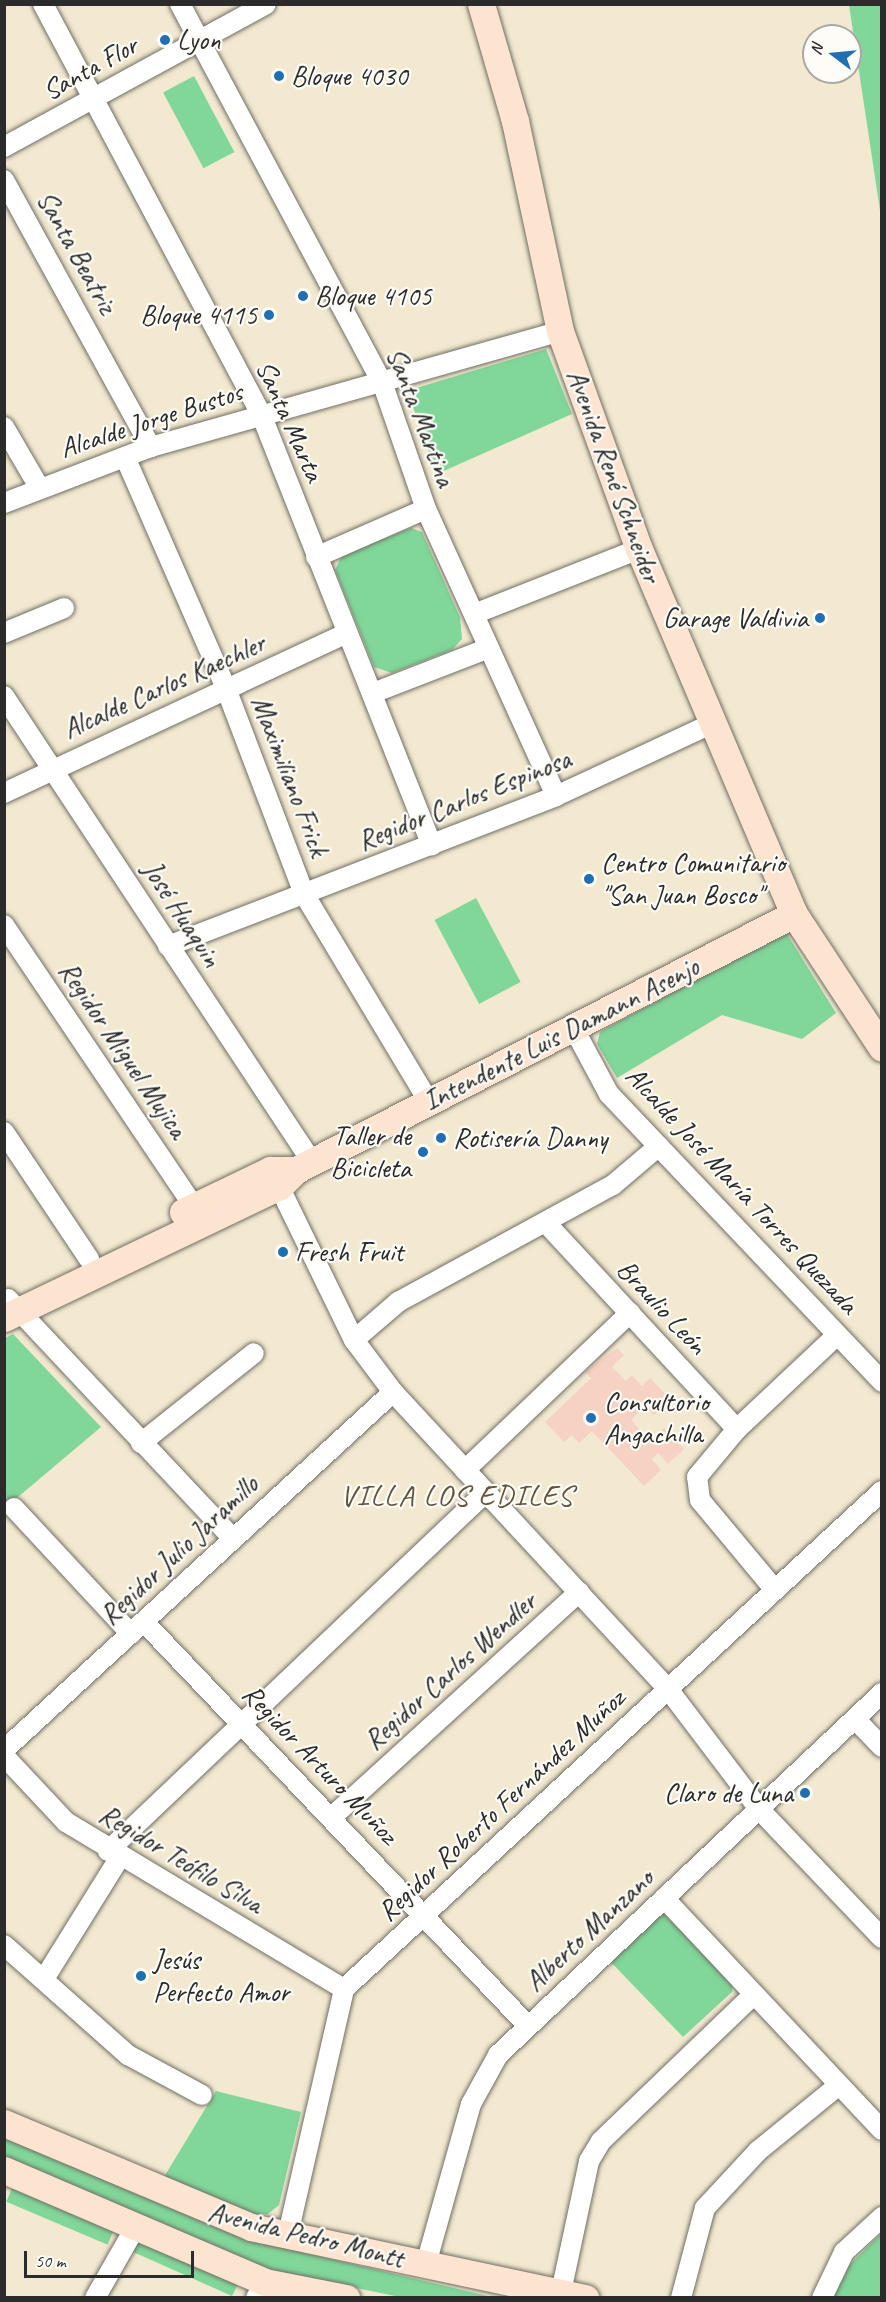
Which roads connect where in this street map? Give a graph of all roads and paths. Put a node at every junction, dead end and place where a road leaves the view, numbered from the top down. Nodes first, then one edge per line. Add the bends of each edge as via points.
1 (43, 4) edge
2 (180, 4) edge
3 (266, 4) edge
4 (481, 4) edge
5 (198, 39) junction
6 (95, 98) junction
7 (4, 147) edge
8 (4, 180) edge
9 (560, 331) junction
10 (382, 381) junction
11 (261, 414) junction
12 (4, 428) edge
13 (151, 447) junction
14 (125, 457) junction
15 (39, 487) junction
16 (4, 503) edge
17 (426, 509) junction
18 (639, 549) junction
19 (316, 557) junction
20 (64, 608) dead end
21 (474, 614) junction
22 (4, 633) edge
23 (347, 633) junction
24 (489, 648) junction
25 (227, 691) junction
26 (373, 693) junction
27 (4, 696) edge
28 (711, 724) junction
29 (54, 766) junction
30 (4, 793) edge
31 (556, 796) junction
32 (432, 845) junction
33 (304, 894) junction
34 (794, 914) junction
35 (4, 925) edge
36 (168, 946) junction
37 (573, 1028) junction
38 (882, 1048) edge
39 (429, 1102) junction
40 (4, 1132) edge
41 (659, 1146) junction
42 (290, 1172) junction
43 (194, 1207) junction
44 (546, 1223) junction
45 (89, 1258) junction
46 (9, 1307) edge
47 (630, 1313) junction
48 (837, 1335) junction
49 (354, 1340) junction
50 (254, 1353) dead end
51 (882, 1382) edge
52 (393, 1392) junction
53 (737, 1429) junction
54 (141, 1443) junction
55 (465, 1470) junction
56 (882, 1491) edge
57 (486, 1492) junction
58 (14, 1508) dead end
59 (233, 1539) junction
60 (775, 1590) junction
61 (579, 1592) junction
62 (137, 1628) junction
63 (668, 1689) junction
64 (882, 1694) edge
65 (855, 1719) junction
66 (240, 1722) junction
67 (882, 1747) edge
68 (4, 1750) edge
69 (4, 1756) edge
70 (759, 1809) junction
71 (333, 1816) junction
72 (114, 1854) junction
73 (664, 1898) junction
74 (424, 1915) junction
75 (882, 1938) edge
76 (4, 1945) edge
77 (44, 1979) junction
78 (344, 1989) junction
79 (753, 1995) junction
80 (528, 2026) junction
81 (839, 2085) junction
82 (202, 2095) dead end
83 (4, 2123) edge
84 (882, 2130) edge
85 (4, 2170) edge
86 (882, 2217) edge
87 (136, 2226) junction
88 (288, 2234) junction
89 (426, 2264) junction
90 (261, 2290) edge
91 (573, 2295) edge
92 (95, 2298) edge
93 (346, 2298) edge
94 (681, 2298) edge
95 (822, 2298) edge

1 - 6 street, Santa Marta
2 - 5 street, Santa Martina
3 - 5 street, Santa Flor
4 - 9 main road, Avenida René Schneider via 515,121
5 - 6 street, Santa Flor
5 - 10 street, Santa Martina
6 - 7 street, Santa Flor
6 - 11 street, Santa Marta
8 - 13 street, Santa Beatriz
9 - 10 street, Alcalde Jorge Bustos
9 - 18 main road, Avenida René Schneider
10 - 11 street, Alcalde Jorge Bustos
10 - 17 street, Santa Martina
11 - 13 street, Alcalde Jorge Bustos
11 - 19 street, Santa Marta
12 - 15 street
13 - 14 street, Alcalde Jorge Bustos
14 - 15 street, Alcalde Jorge Bustos
14 - 25 street, Maximiliano Frick
15 - 16 street, Alcalde Jorge Bustos
17 - 19 street
17 - 21 street, Santa Martina
18 - 21 street
18 - 28 main road, Avenida René Schneider
19 - 23 street, Santa Marta
20 - 22 street
21 - 24 street, Santa Martina
23 - 25 street, Alcalde Carlos Kaechler
23 - 26 street, Santa Marta
24 - 26 street
24 - 31 street, Santa Martina
25 - 29 street, Alcalde Carlos Kaechler
25 - 33 street, Maximiliano Frick
26 - 32 street, Santa Marta
27 - 29 street, José Huaquin
28 - 31 street, Regidor Carlos Espinosa
28 - 34 main road, Avenida René Schneider
29 - 30 street, Alcalde Carlos Kaechler
29 - 36 street, José Huaquin
31 - 32 street, Regidor Carlos Espinosa
32 - 33 street, Regidor Carlos Espinosa
33 - 36 street, Regidor Carlos Espinosa
33 - 39 street, Maximiliano Frick
34 - 37 main road, Intendente Luis Damann Asenjo
34 - 38 main road, Avenida René Schneider
35 - 43 street, Regidor Miguel Mujica
36 - 42 street, José Huaquin
37 - 39 main road, Intendente Luis Damann Asenjo
37 - 41 street, Alcalde José María Torres Quezada via 609,1094
39 - 42 main road, Intendente Luis Damann Asenjo
40 - 45 street
41 - 44 street via 613,1185
41 - 48 street, Alcalde José María Torres Quezada
42 - 43 main road, Intendente Luis Damann Asenjo
42 - 46 main road, Intendente Luis Damann Asenjo
42 - 49 street, José Huaquin
43 - 45 main road, Intendente Luis Damann Asenjo
44 - 47 street, Braulio León
44 - 49 street via 398,1302
45 - 46 main road, Intendente Luis Damann Asenjo
46 - 54 street
47 - 53 street, Braulio León
47 - 55 street
48 - 51 street, Alcalde José María Torres Quezada
48 - 53 street
49 - 52 street, José Huaquin
50 - 54 street
52 - 55 street, José Huaquin
52 - 59 street, Regidor Julio Jaramillo
53 - 60 street via 700,1469 696,1493
54 - 59 street
55 - 57 street, José Huaquin
56 - 60 street, Regidor Roberto Fernández Muñoz
57 - 61 street, José Huaquin
57 - 66 street
58 - 62 street, Regidor Arturo Muñoz
59 - 62 street, Regidor Julio Jaramillo
60 - 63 street, Regidor Roberto Fernández Muñoz
61 - 63 street, José Huaquin
61 - 71 street, Regidor Carlos Wendler
62 - 66 street, Regidor Arturo Muñoz
62 - 68 street, Regidor Julio Jaramillo
63 - 70 street, José Huaquin
63 - 74 street, Regidor Roberto Fernández Muñoz
64 - 65 street, Alberto Manzano
65 - 67 street
65 - 70 street, Alberto Manzano
66 - 71 street, Regidor Arturo Muñoz
66 - 72 street
69 - 72 street, Regidor Teófilo Silva via 66,1822
70 - 73 street, Alberto Manzano
70 - 75 street, José Huaquin
71 - 74 street, Regidor Arturo Muñoz
72 - 77 street
72 - 78 street, Regidor Teófilo Silva
73 - 79 street
73 - 80 street, Alberto Manzano
74 - 78 street, Regidor Roberto Fernández Muñoz
74 - 80 street, Regidor Arturo Muñoz
76 - 77 street
77 - 82 street via 128,2055
78 - 88 street
79 - 81 street
79 - 91 street via 601,2141 590,2161
80 - 89 street, Alberto Manzano via 498,2055 471,2104
81 - 84 street
81 - 94 street via 758,2151 705,2208
83 - 88 main road, Avenida Pedro Montt via 194,2206
85 - 87 main road, Avenida Pedro Montt
86 - 95 street via 844,2252
87 - 90 main road, Avenida Pedro Montt
87 - 92 street
88 - 89 main road, Avenida Pedro Montt
89 - 91 main road, Avenida Pedro Montt
90 - 93 main road, Avenida Pedro Montt

